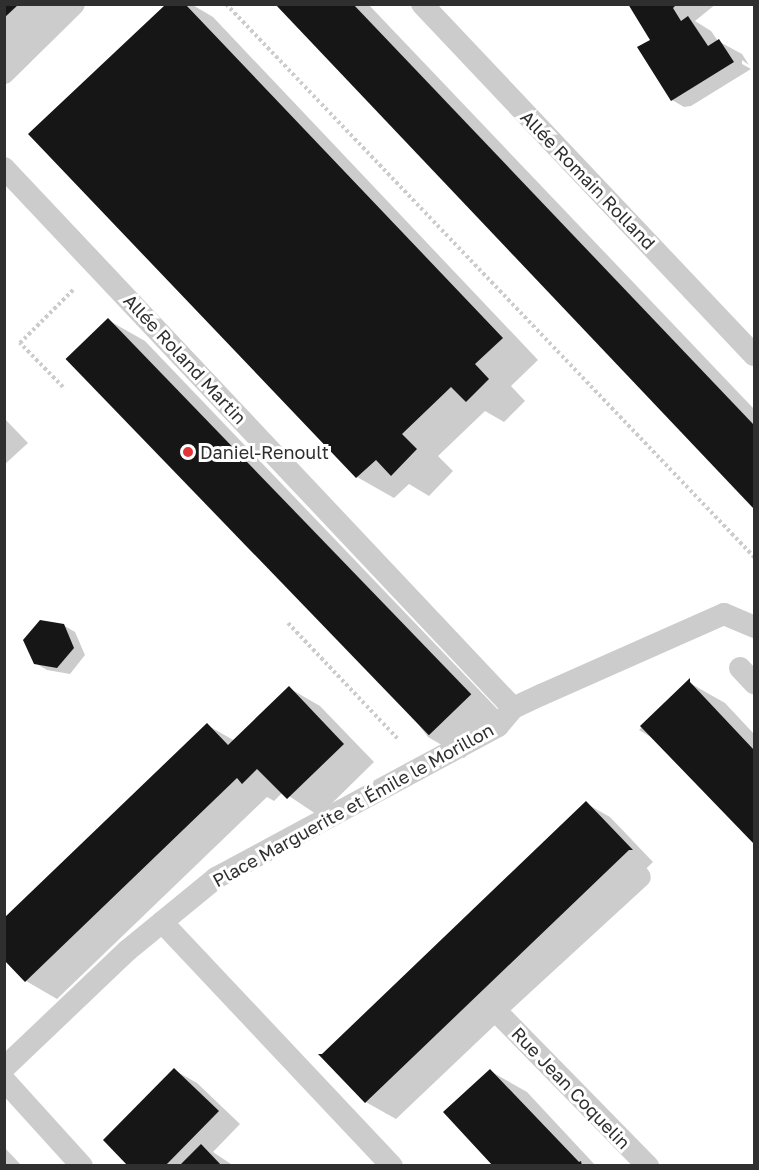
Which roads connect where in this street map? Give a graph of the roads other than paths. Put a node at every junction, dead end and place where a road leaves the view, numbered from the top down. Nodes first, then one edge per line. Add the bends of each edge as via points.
1 (74, 4) edge
2 (422, 4) edge
3 (4, 73) edge
4 (4, 168) edge
5 (754, 355) edge
6 (754, 627) edge
7 (513, 708) junction
8 (640, 878) dead end
9 (162, 922) junction
10 (495, 1010) junction
11 (4, 1068) edge
12 (4, 1080) edge
13 (392, 1104) dead end
14 (82, 1166) edge
15 (392, 1166) edge
16 (648, 1166) edge

1 - 3 lane
2 - 5 lane, Allée Romain Rolland
4 - 7 lane, Allée Roland Martin
6 - 7 lane via 724,614
7 - 9 lane, Place Marguerite et Émile le Morillon via 498,726 216,878
8 - 10 lane
9 - 11 lane, Place Marguerite et Émile le Morillon
9 - 15 lane
10 - 13 lane
10 - 16 lane, Rue Jean Coquelin
12 - 14 lane

